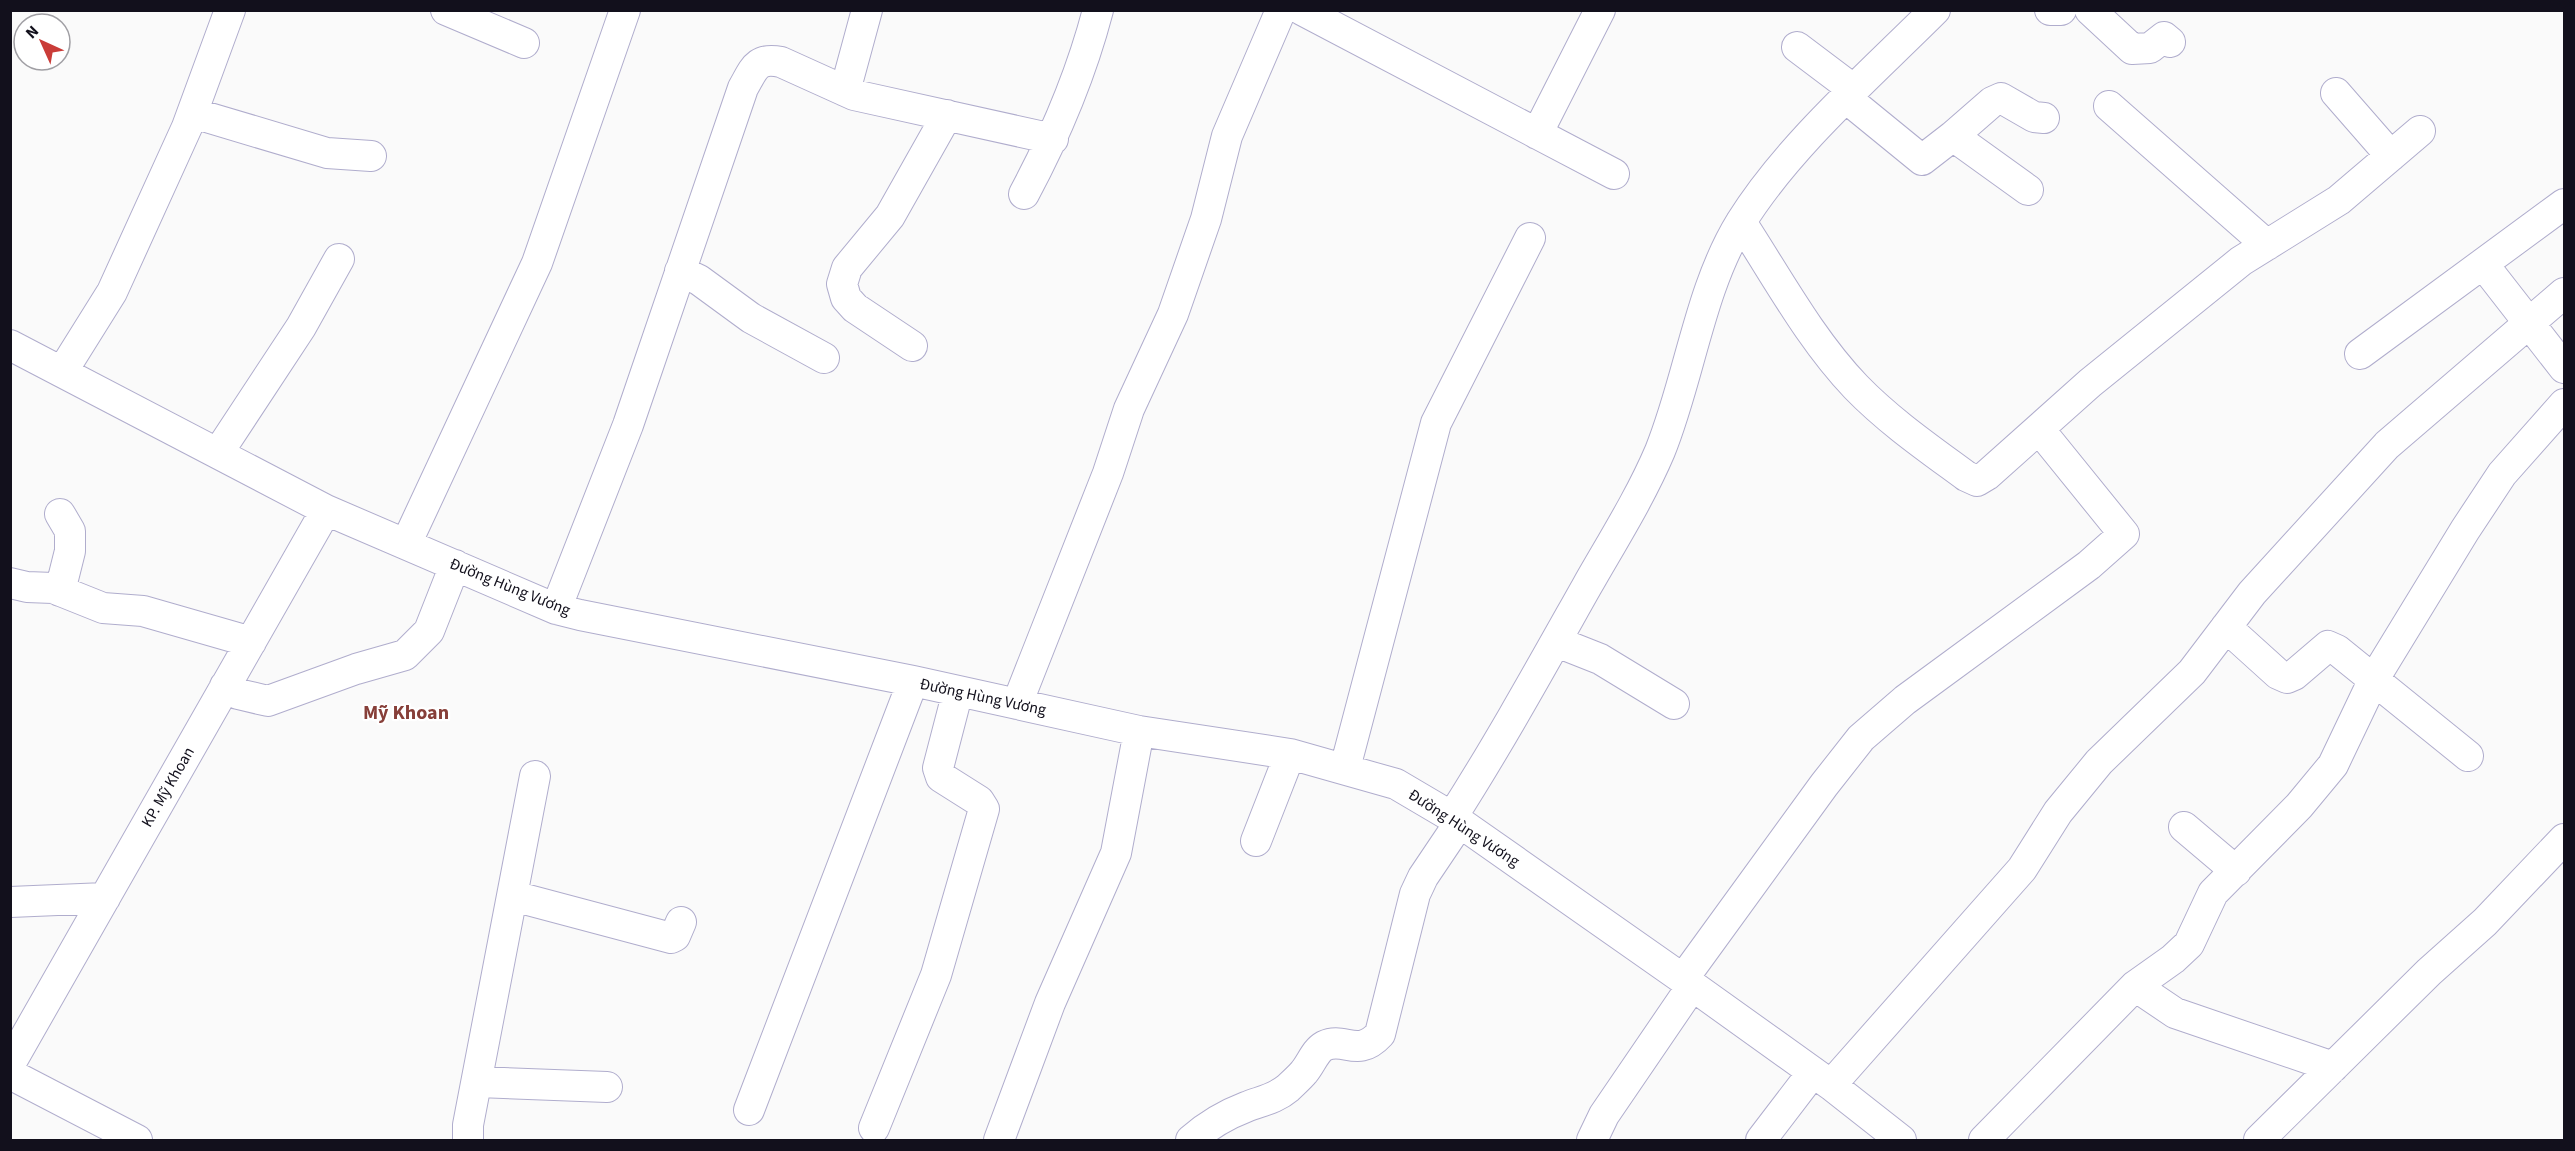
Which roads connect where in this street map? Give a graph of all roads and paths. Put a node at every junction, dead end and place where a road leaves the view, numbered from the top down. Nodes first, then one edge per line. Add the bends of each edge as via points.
1 (230, 10) edge
2 (446, 10) edge
3 (625, 10) edge
4 (867, 10) edge
5 (1098, 10) edge
6 (1281, 10) edge
7 (1302, 10) edge
8 (1600, 10) edge
9 (1935, 10) edge
10 (2050, 10) edge
11 (2061, 10) edge
12 (2090, 10) edge
13 (2170, 42) dead end
14 (524, 43) dead end
15 (1797, 46) dead end
16 (845, 91) junction
17 (2336, 93) dead end
18 (1850, 94) junction
19 (2109, 106) dead end
20 (193, 113) junction
21 (947, 115) junction
22 (2044, 118) dead end
23 (2420, 132) dead end
24 (1537, 134) junction
25 (1953, 136) junction
26 (1053, 139) junction
27 (371, 156) dead end
28 (2391, 156) junction
29 (1614, 174) dead end
30 (2028, 190) dead end
31 (1024, 194) dead end
32 (2565, 204) edge
33 (1741, 222) junction
34 (1530, 238) dead end
35 (2267, 245) junction
36 (339, 259) dead end
37 (2483, 264) junction
38 (680, 271) junction
39 (2565, 293) edge
40 (2529, 325) junction
41 (10, 345) edge
42 (912, 346) dead end
43 (2360, 354) dead end
44 (824, 358) dead end
45 (2565, 368) edge
46 (62, 372) junction
47 (2565, 404) edge
48 (2039, 429) junction
49 (218, 453) junction
50 (326, 510) junction
51 (60, 514) dead end
52 (406, 544) junction
53 (455, 565) junction
54 (10, 583) edge
55 (60, 591) junction
56 (556, 609) junction
57 (2226, 627) junction
58 (250, 642) junction
59 (1557, 642) junction
60 (2374, 679) junction
61 (913, 681) junction
62 (225, 687) junction
63 (958, 691) junction
64 (1017, 704) junction
65 (1674, 704) dead end
66 (1139, 731) junction
67 (1290, 754) junction
68 (2468, 756) dead end
69 (1345, 768) junction
70 (535, 776) dead end
71 (1456, 820) junction
72 (2184, 826) dead end
73 (2565, 839) edge
74 (1256, 841) dead end
75 (2236, 871) junction
76 (513, 896) junction
77 (105, 898) junction
78 (10, 902) edge
79 (681, 922) dead end
80 (1688, 983) junction
81 (2135, 986) junction
82 (10, 1064) edge
83 (2333, 1067) junction
84 (10, 1074) edge
85 (1822, 1079) junction
86 (478, 1082) junction
87 (606, 1087) dead end
88 (749, 1110) dead end
89 (873, 1128) dead end
90 (137, 1140) edge
91 (468, 1140) edge
92 (999, 1140) edge
93 (1191, 1140) edge
94 (1592, 1140) edge
95 (1761, 1140) edge
96 (1901, 1140) edge
97 (1984, 1140) edge
98 (2259, 1140) edge

1 - 20 street
2 - 14 street
3 - 52 street via 537,263
4 - 16 street
5 - 26 street
6 - 64 street via 1227,136 1206,219 1173,314 1129,409 1108,473
7 - 24 street
8 - 24 street
9 - 18 street
10 - 11 street
12 - 13 street via 2132,50 2150,48 2164,37
15 - 18 street
16 - 21 street
16 - 38 street via 781,62 757,64 742,87
17 - 28 street
18 - 25 street via 1922,160
18 - 33 street via 1782,166
19 - 35 street
20 - 27 street via 327,153
20 - 46 street via 112,292
21 - 26 street
21 - 42 street via 890,216 848,268 842,284 846,298 855,308
22 - 25 street via 2034,117 2001,99 1992,102
23 - 28 street
24 - 29 street
25 - 30 street
26 - 31 street
28 - 35 street via 2339,200
32 - 37 street
33 - 48 street via 1823,349 1856,387 1899,426 1966,476 1977,481 1987,475
33 - 59 street via 1700,320 1660,451
34 - 69 street via 1436,423
35 - 48 street via 2241,261
36 - 49 street via 301,327
37 - 40 street
37 - 43 street
38 - 44 street via 751,318
38 - 56 street via 628,425
39 - 40 street
40 - 45 street
40 - 57 street via 2387,446 2252,593
41 - 46 street, Đường Hùng Vương
46 - 49 street, Đường Hùng Vương
47 - 60 street via 2502,474
48 - 80 street via 2124,534 2089,565 1905,700 1862,738 1824,785
49 - 50 street, Đường Hùng Vương
50 - 52 street, Đường Hùng Vương
50 - 58 street, KP. Mỹ Khoan
51 - 55 street via 70,531 70,551
52 - 53 street, Đường Hùng Vương
53 - 56 street, Đường Hùng Vương
53 - 62 street via 429,631 405,655 268,701
54 - 55 street
55 - 58 street via 103,608 142,611
56 - 61 street, Đường Hùng Vương
57 - 60 street via 2282,677 2294,675 2328,646
57 - 85 street via 2192,672 2099,762 2058,812 2022,869
58 - 62 street, KP. Mỹ Khoan
59 - 65 street via 1600,659
59 - 71 street
60 - 68 street
60 - 75 street via 2333,765
61 - 63 street, Đường Hùng Vương
61 - 88 street
62 - 77 street, KP. Mỹ Khoan
63 - 64 street, Đường Hùng Vương
63 - 89 street via 939,773 979,801 984,809 936,975
64 - 66 street, Đường Hùng Vương
66 - 67 street, Đường Hùng Vương
66 - 92 street via 1116,853 1050,1003
67 - 69 street, Đường Hùng Vương
67 - 74 street
69 - 71 street, Đường Hùng Vương via 1396,784
70 - 76 street
71 - 80 street, Đường Hùng Vương
71 - 93 street via 1415,894 1380,1034 1371,1044 1359,1047 1324,1046 1277,1097 1208,1125
72 - 75 street
73 - 83 street via 2485,922
75 - 81 street via 2213,894 2189,944
76 - 79 street via 671,938
76 - 86 street
77 - 78 street
77 - 82 street, KP. Mỹ Khoan
80 - 85 street, Đường Hùng Vương
80 - 94 street
81 - 83 street via 2175,1013
81 - 97 street
83 - 98 street
84 - 90 street
85 - 95 street
85 - 96 street, Đường Hùng Vương
86 - 87 street
86 - 91 street

